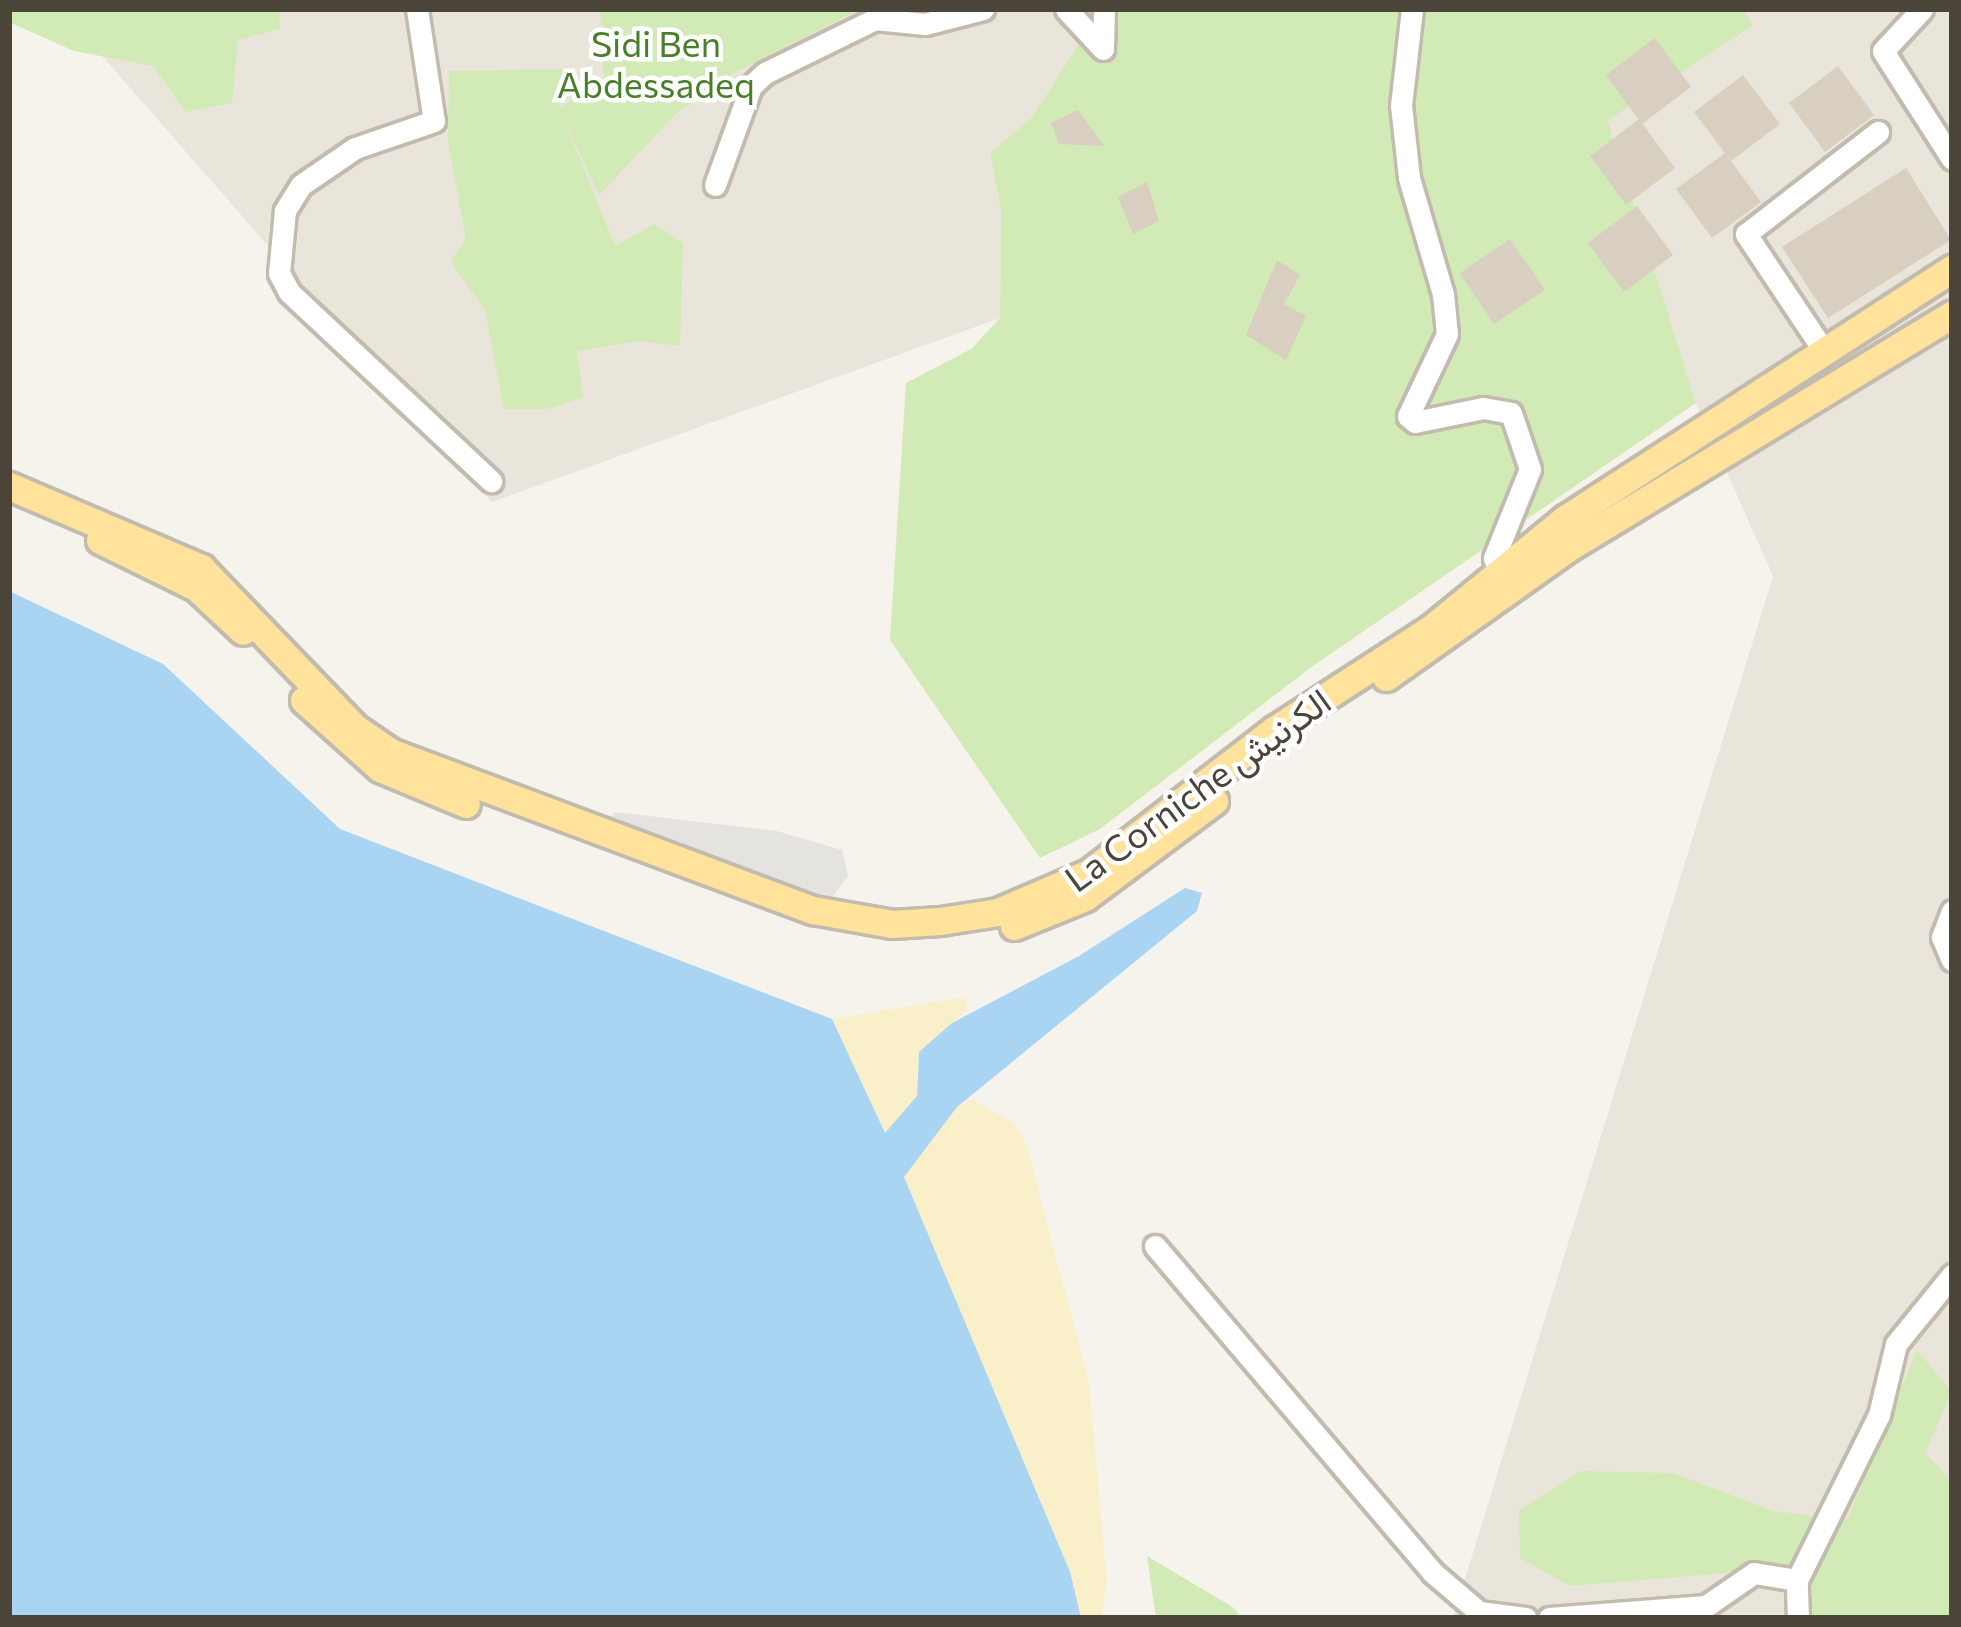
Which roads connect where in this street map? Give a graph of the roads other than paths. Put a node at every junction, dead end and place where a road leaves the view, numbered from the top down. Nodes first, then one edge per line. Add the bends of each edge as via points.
1 (416, 9) edge
2 (983, 9) edge
3 (1066, 9) edge
4 (1104, 9) edge
5 (1412, 9) edge
6 (1922, 9) edge
7 (1878, 133) dead end
8 (1952, 160) edge
9 (715, 185) dead end
10 (1952, 268) edge
11 (1952, 314) edge
12 (1825, 351) junction
13 (491, 481) dead end
14 (9, 486) edge
15 (9, 506) edge
16 (1504, 582) junction
17 (1952, 911) edge
18 (1952, 960) edge
19 (1155, 1246) dead end
20 (1952, 1275) edge
21 (1797, 1580) junction
22 (1526, 1618) edge
23 (1549, 1618) edge
24 (1798, 1618) edge

1 - 13 street via 434,121 343,154 301,184 286,211 279,273 289,292
2 - 9 street via 925,24 875,20 764,73 751,86
3 - 4 street via 1103,49
5 - 16 street via 1401,106 1408,178 1447,334 1408,416 1415,422 1483,408 1511,412 1531,469 1494,558
6 - 8 street via 1882,51
7 - 12 street via 1746,234
10 - 12 main road, La Corniche الكرنيش
11 - 16 main road, La Corniche الكرنيش
12 - 16 main road, La Corniche الكرنيش via 1565,518
14 - 16 main road, La Corniche الكرنيش via 201,568 355,728 389,752 813,910 892,924 998,912 1089,873
15 - 16 main road, La Corniche الكرنيش via 196,587 330,729 380,768 708,893 880,941 986,933 1085,897 1295,736 1423,656
17 - 18 street via 1942,937
19 - 22 street via 1432,1572 1479,1612
20 - 21 street via 1896,1344 1879,1414
21 - 23 street via 1754,1573 1717,1602 1651,1616
21 - 24 street

